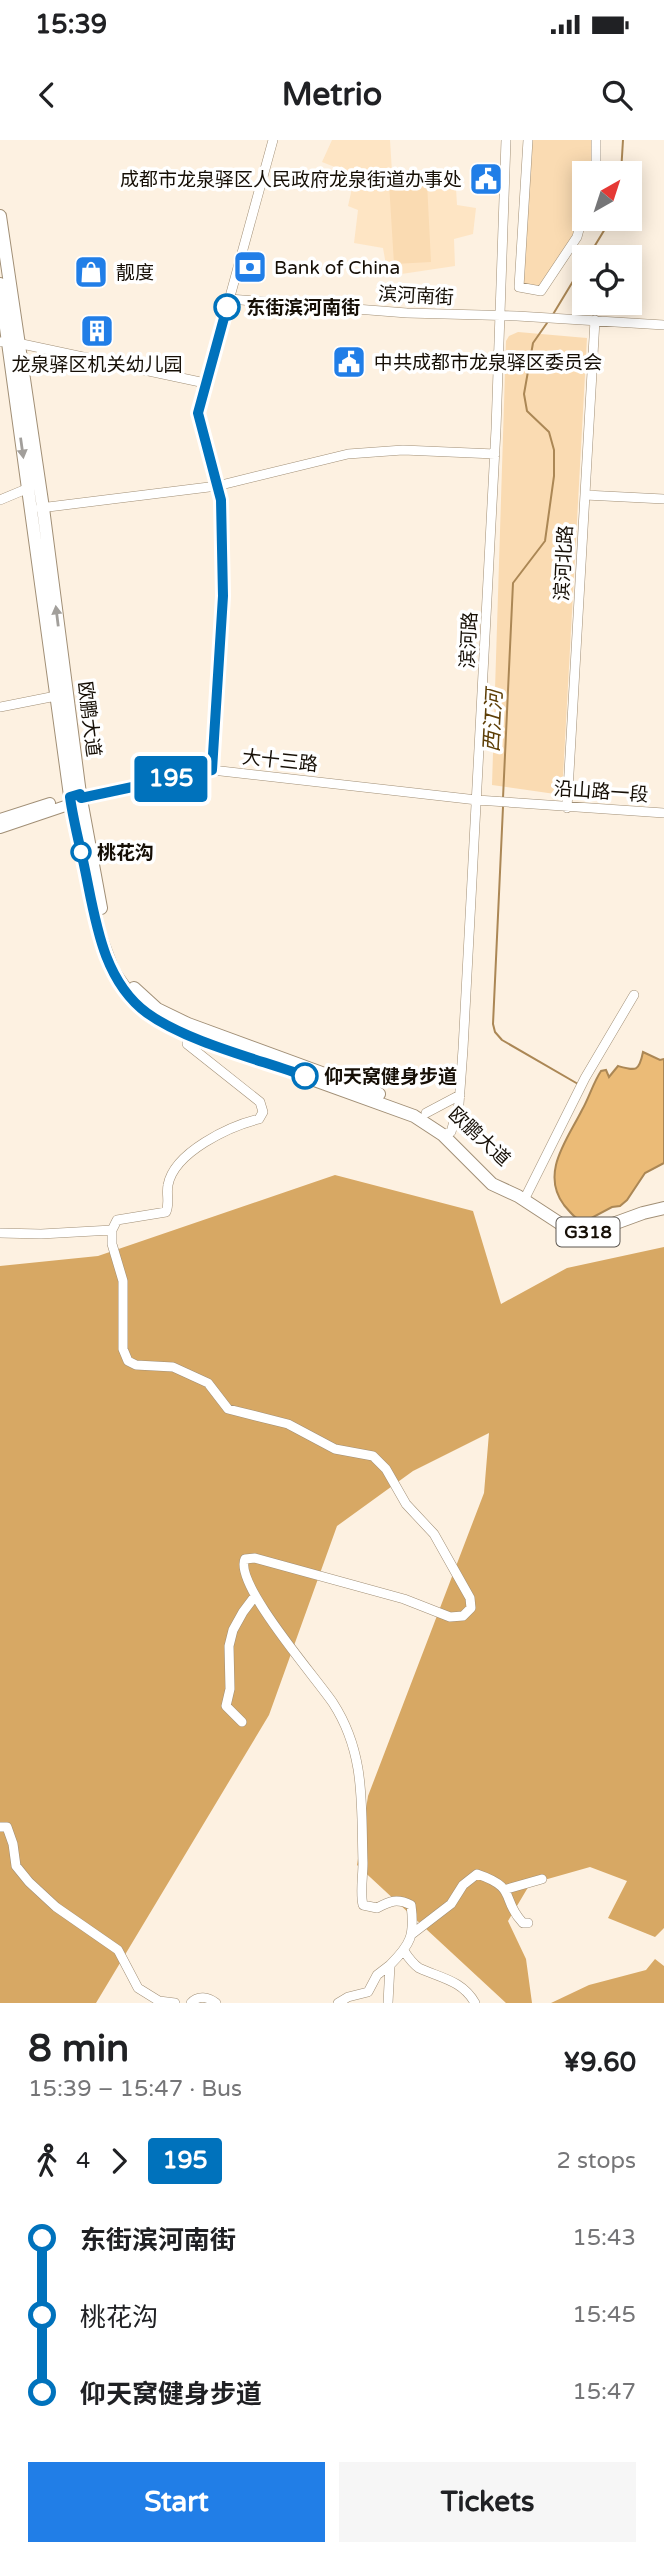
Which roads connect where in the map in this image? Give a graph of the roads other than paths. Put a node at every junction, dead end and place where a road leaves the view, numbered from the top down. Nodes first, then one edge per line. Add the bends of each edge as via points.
1 (273, 140) edge
2 (506, 140) edge
3 (528, 140) edge
4 (596, 140) edge
5 (596, 161) edge
6 (0, 216) edge
7 (579, 231) edge
8 (0, 284) edge
9 (229, 299) junction
10 (498, 316) junction
11 (590, 320) junction
12 (664, 325) edge
13 (9, 342) edge
14 (205, 383) junction
15 (495, 454) junction
16 (217, 486) junction
17 (34, 487) junction
18 (585, 495) junction
19 (664, 499) edge
20 (0, 500) edge
21 (37, 509) junction
22 (56, 696) junction
23 (0, 706) edge
24 (212, 770) junction
25 (77, 799) junction
26 (477, 800) junction
27 (535, 804) joint
28 (567, 808) junction
29 (664, 813) edge
30 (0, 819) edge
31 (0, 828) edge
32 (634, 995) dead end
33 (187, 1034) junction
34 (460, 1095) junction
35 (426, 1113) junction
36 (447, 1134) junction
37 (521, 1198) junction
38 (664, 1208) edge
39 (112, 1230) junction
40 (0, 1233) edge
41 (255, 1596) junction
42 (242, 1721) dead end
43 (0, 1827) edge
44 (542, 1879) dead end
45 (506, 1889) junction
46 (528, 1923) dead end
47 (412, 1934) junction
48 (404, 1951) junction
49 (390, 1965) junction
50 (175, 2003) edge
51 (191, 2003) edge
52 (216, 2003) edge
53 (338, 2003) edge
54 (388, 2003) edge
55 (474, 2003) edge

1 - 9 street
2 - 10 street, 滨河路
3 - 7 street via 519,287 541,291
4 - 5 street
6 - 13 highway, 欧鹏大道 / G318
8 - 13 highway, 欧鹏大道 / G318
9 - 10 street, 滨河南街
9 - 14 street
10 - 11 street, 滨河南街
10 - 15 street, 滨河路
11 - 12 street, 滨河南街
11 - 18 street, 滨河北路
13 - 14 street
13 - 17 highway, 欧鹏大道 / G318
14 - 16 street via 198,413
15 - 16 street via 403,450 348,454
15 - 26 street, 滨河路
16 - 21 street
16 - 24 street via 223,596
17 - 20 street
17 - 21 highway, 欧鹏大道 / G318
18 - 19 street
18 - 28 street, 滨河北路
21 - 22 highway, 欧鹏大道 / G318
25 -> 21 highway, 欧鹏大道 / G318
22 - 23 street
22 - 25 highway, 欧鹏大道 / G318
24 - 25 street, 大十三路
24 - 26 street, 大十三路
25 - 30 main road
25 - 31 main road
25 - 33 highway, G318 via 98,931 110,964 145,1011
25 - 35 highway, 欧鹏大道 / G318 via 110,948 142,996 188,1024
26 - 27 street, 大十三路
26 - 34 street, 滨河路
27 - 28 street, 沿山路一段
28 - 29 street, 沿山路一段
32 - 37 street
33 - 36 highway, G318 via 414,1116
33 - 39 street via 187,1044 260,1102 264,1112 259,1119 224,1131 189,1152 168,1184 166,1212 117,1220
34 - 35 street
34 - 36 street, 滨河路
35 - 36 highway, 欧鹏大道 / G318
36 - 37 highway, G318 via 492,1184
37 - 38 highway, G318 via 566,1228 584,1232
39 - 40 street
39 - 41 street via 123,1280 123,1349 128,1361 173,1367 208,1383 228,1409 288,1424 335,1448 373,1456 406,1504 434,1534 464,1585 471,1608 463,1616 450,1617 404,1599 249,1558 243,1564 244,1576
41 - 42 street via 233,1630 229,1646 226,1706
41 - 47 street via 350,1733 361,1779 363,1905 377,1908 401,1900 411,1905
43 - 50 street via 7,1827 16,1866 29,1882 118,1950 138,1988 159,2001
44 - 45 street
45 - 46 street via 516,1916
45 - 47 street via 477,1874 451,1904
47 - 48 street
48 - 49 street
48 - 55 street via 416,1967 443,1976
49 - 53 street via 377,1975 368,1992
49 - 54 street
51 - 52 street via 201,1997

